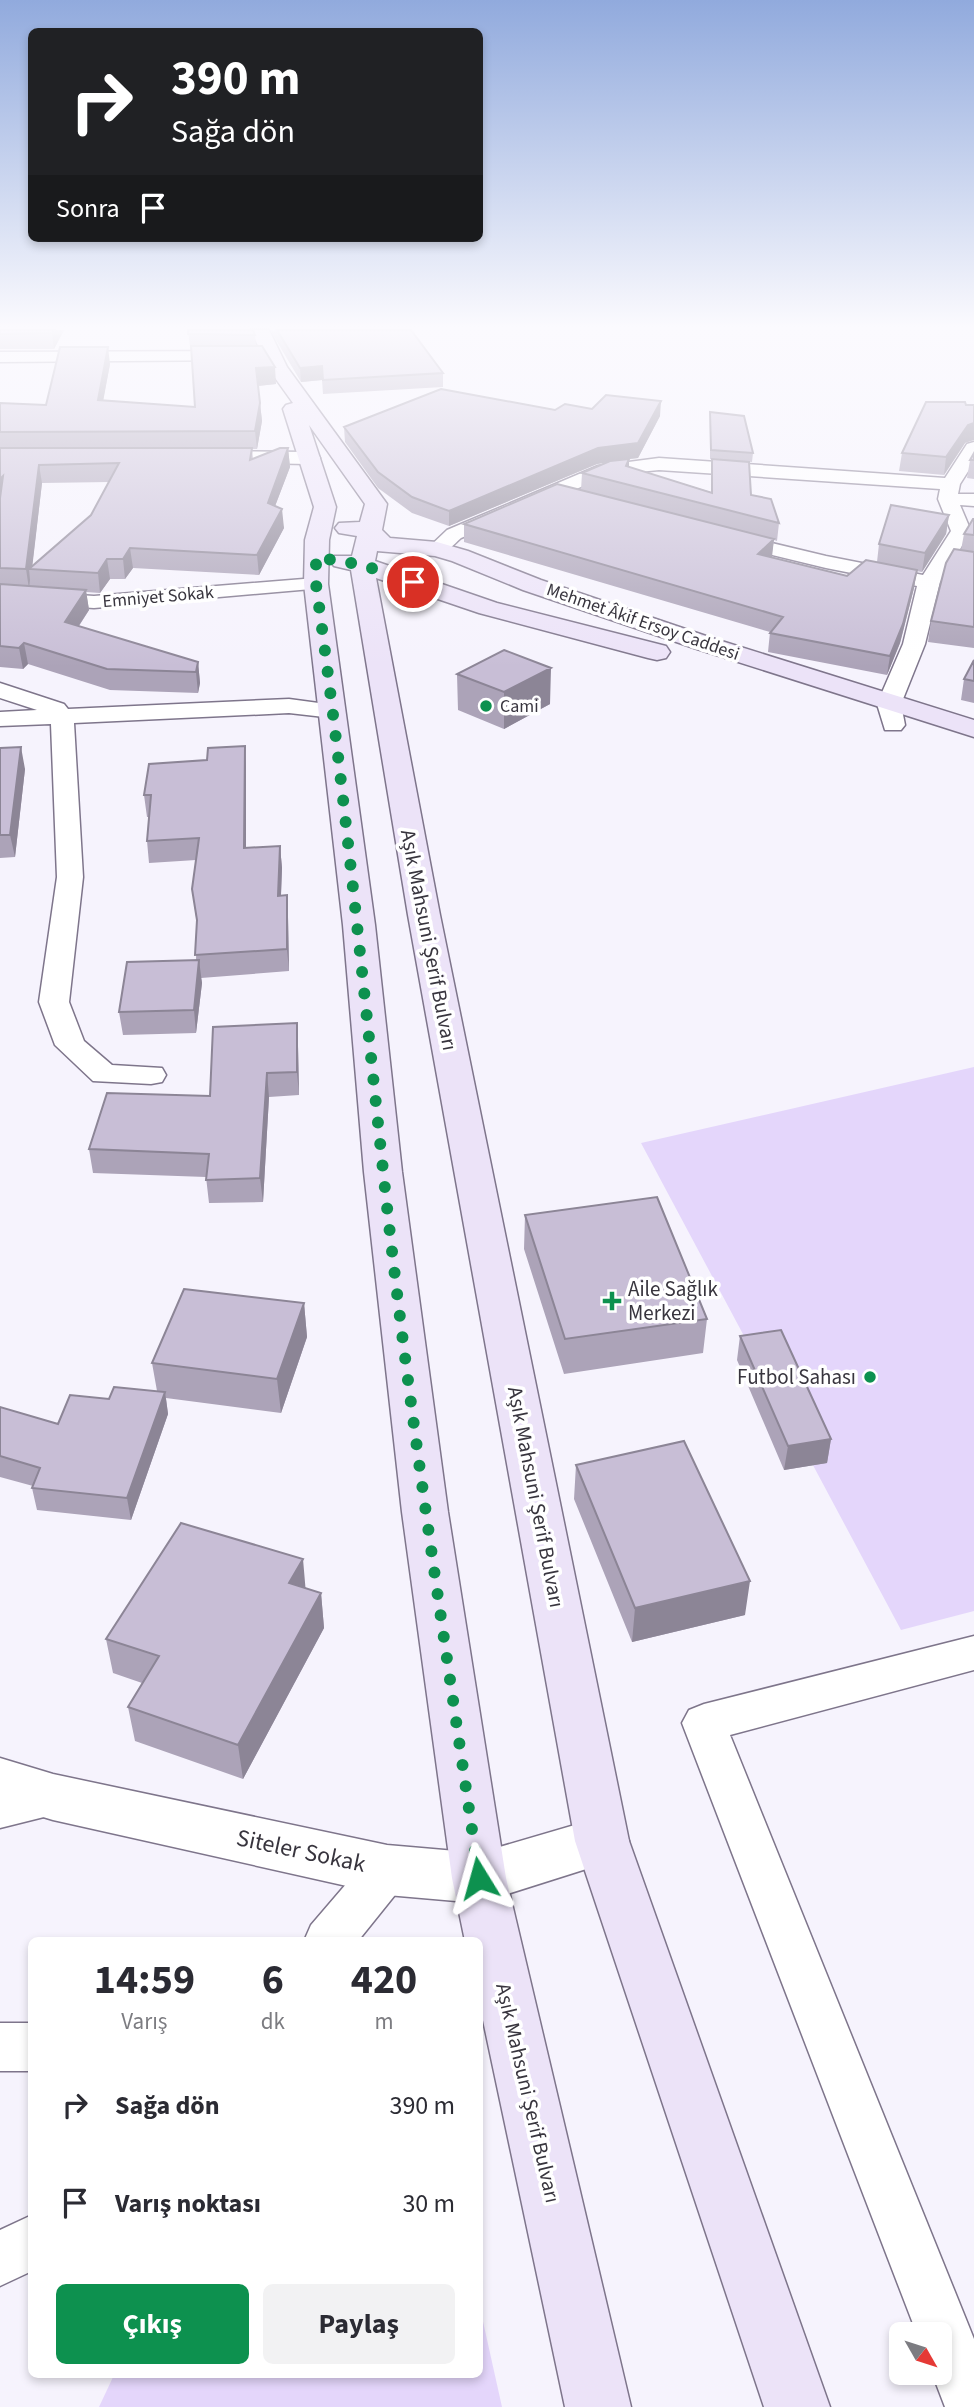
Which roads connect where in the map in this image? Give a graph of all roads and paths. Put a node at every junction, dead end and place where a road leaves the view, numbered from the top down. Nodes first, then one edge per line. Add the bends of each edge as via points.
1 (304, 442) edge
2 (333, 442) edge
3 (974, 448) edge
4 (183, 457) edge
5 (309, 458) junction
6 (949, 491) junction
7 (556, 492) junction
8 (582, 499) edge
9 (974, 500) edge
10 (376, 504) junction
11 (710, 534) edge
12 (442, 545) junction
13 (365, 547) junction
14 (316, 560) junction
15 (929, 582) junction
16 (0, 596) edge
17 (0, 690) edge
18 (333, 710) junction
19 (67, 714) junction
20 (891, 714) junction
21 (0, 719) edge
22 (974, 729) edge
23 (974, 749) edge
24 (152, 1074) dead end
25 (974, 1653) edge
26 (0, 1781) edge
27 (53, 1797) junction
28 (0, 1808) edge
29 (603, 1841) junction
30 (387, 1870) junction
31 (479, 1878) junction
32 (331, 1937) edge
33 (0, 2047) edge
34 (28, 2047) edge
35 (28, 2244) edge
36 (0, 2259) edge
37 (598, 2407) edge
38 (797, 2407) edge
39 (973, 2407) edge

1 - 5 main road, Aşık Mahsuni Şerif Bulvarı
2 - 10 main road
3 - 6 street
4 - 5 street
5 - 14 main road, Aşık Mahsuni Şerif Bulvarı via 325,507
6 - 7 street via 659,464 604,470
6 - 9 street
6 - 15 street via 961,531 953,560
7 - 8 street
7 - 12 street via 454,534
10 - 12 main road via 386,515
10 - 13 main road
11 - 15 street
12 - 13 main road, Mehmet Âkif Ersoy Caddesi
12 - 20 main road, Mehmet Âkif Ersoy Caddesi via 532,585
13 - 14 main road, Mehmet Âkif Ersoy Caddesi
13 - 14 main road, Mehmet Âkif Ersoy Caddesi via 340,527
13 - 20 main road, Mehmet Âkif Ersoy Caddesi via 488,608
13 - 29 main road, Aşık Mahsuni Şerif Bulvarı via 424,915
14 - 16 street, Emniyet Sokak via 94,602
14 - 18 main road, Aşık Mahsuni Şerif Bulvarı
15 - 20 street
17 - 19 street
18 - 19 street via 289,706
18 - 31 main road, Aşık Mahsuni Şerif Bulvarı via 383,1172
19 - 21 street
19 - 24 street via 70,877 54,1002 70,1045 104,1074
20 - 22 main road, Mehmet Âkif Ersoy Caddesi
20 - 23 main road, Mehmet Âkif Ersoy Caddesi
25 - 39 street via 704,1723
26 - 27 street, Siteler Sokak
27 - 28 street
27 - 30 street, Siteler Sokak
29 - 31 street, Siteler Sokak
29 - 38 main road, Aşık Mahsuni Şerif Bulvarı
30 - 31 street, Siteler Sokak
30 - 32 street
31 - 37 main road, Aşık Mahsuni Şerif Bulvarı
33 - 34 street
35 - 36 street

